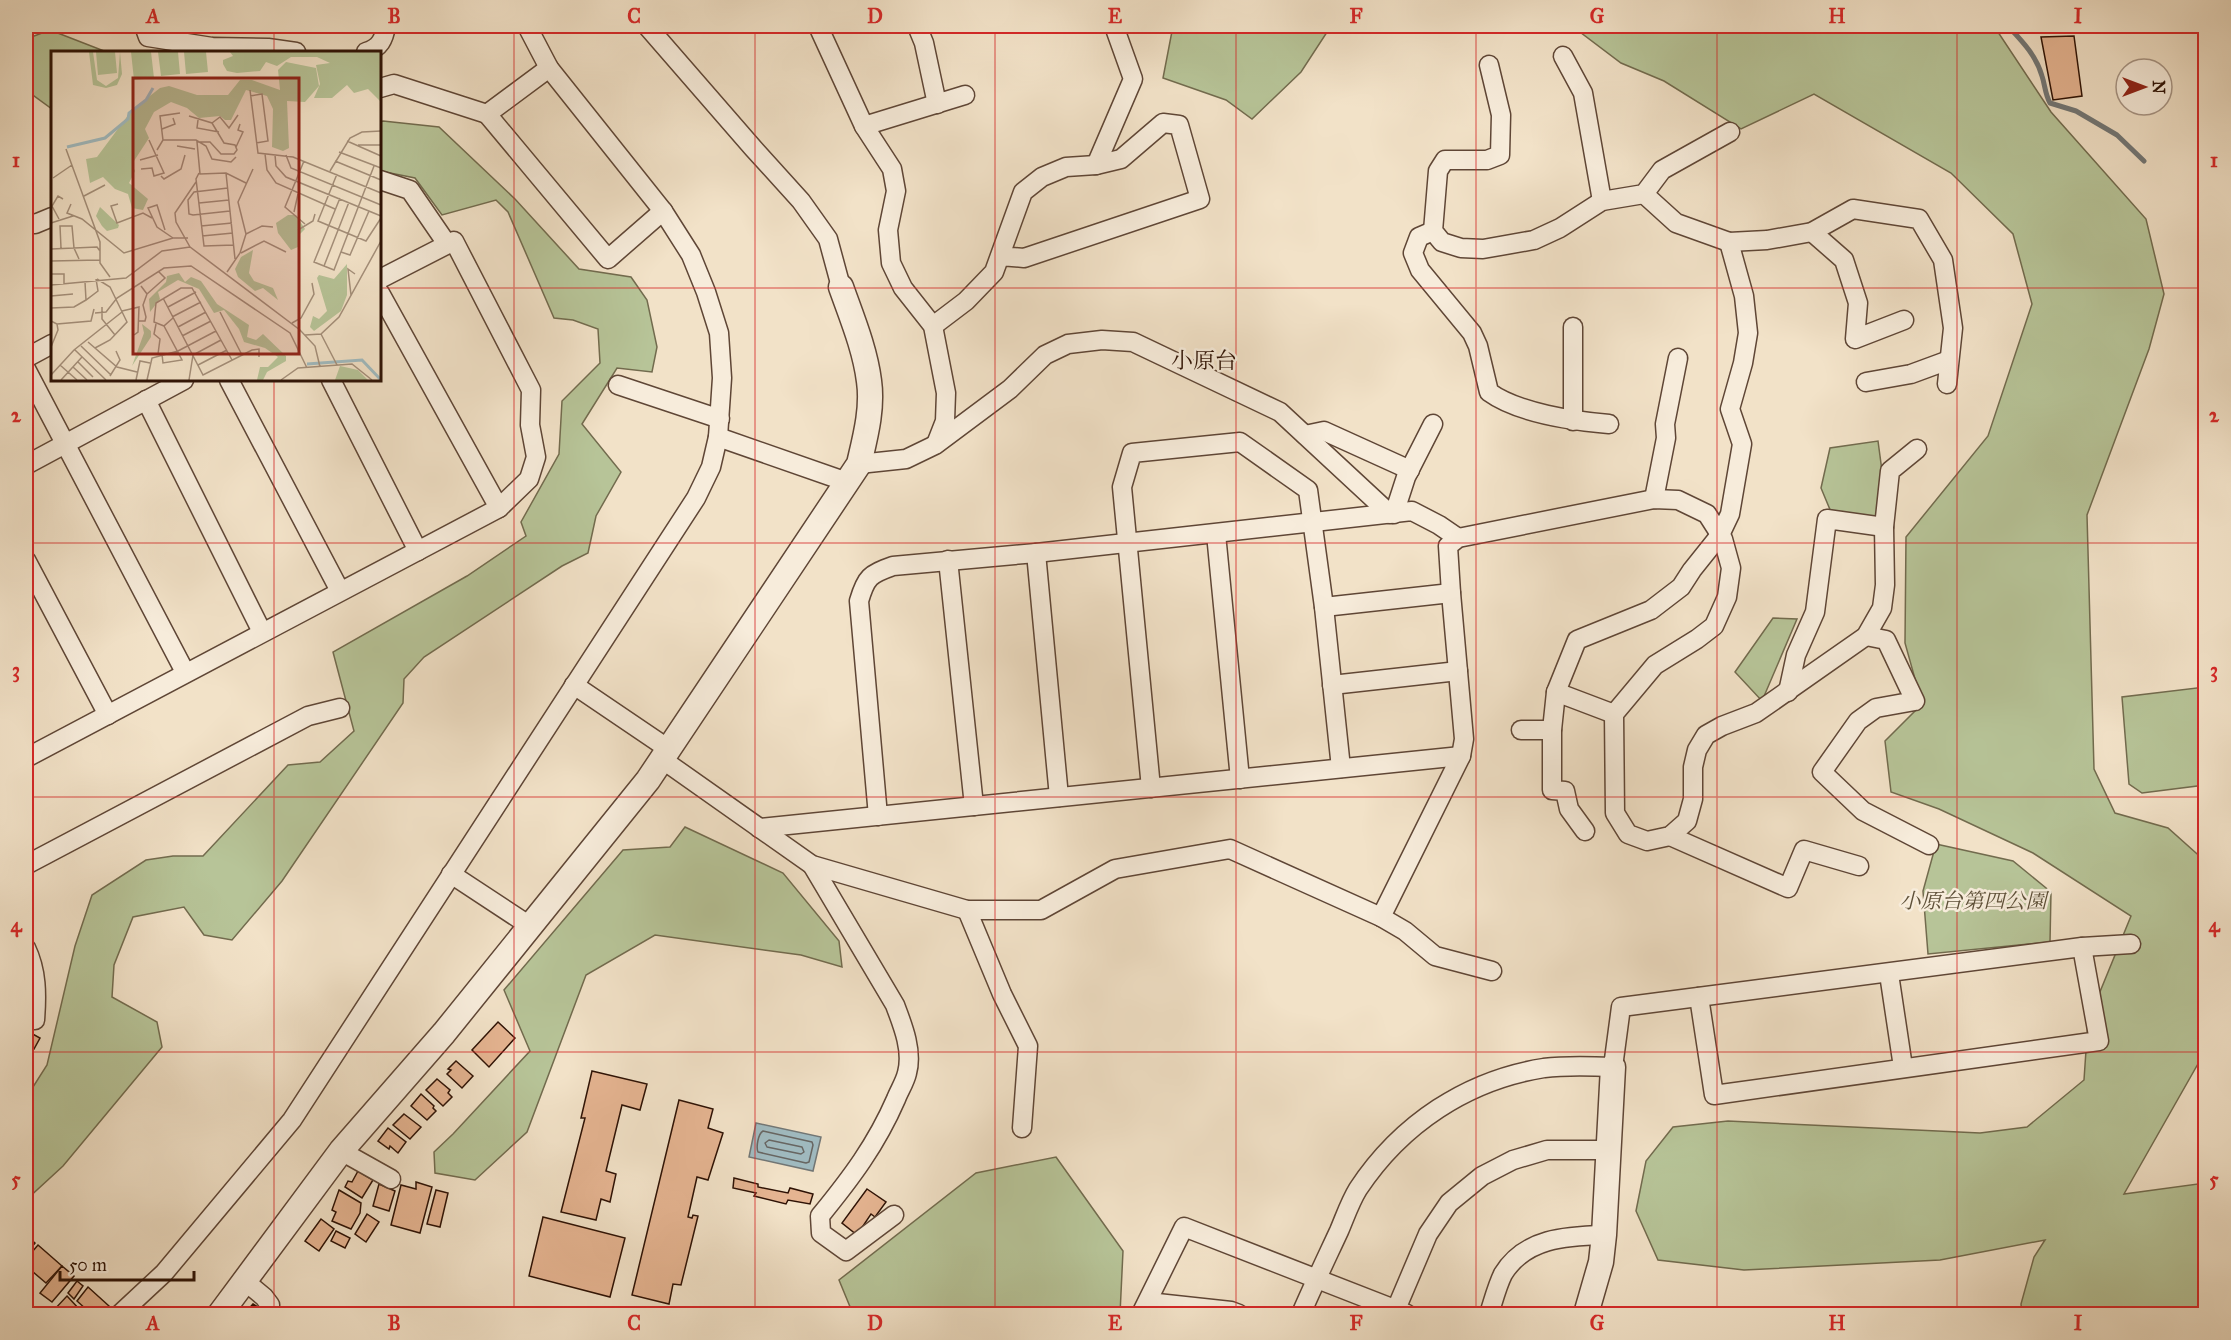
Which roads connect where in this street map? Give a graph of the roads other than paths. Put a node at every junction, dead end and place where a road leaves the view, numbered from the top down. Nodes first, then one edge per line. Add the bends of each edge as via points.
1 (144, 26) edge
2 (386, 26) edge
3 (527, 26) edge
4 (648, 26) edge
5 (818, 26) edge
6 (917, 26) edge
7 (1114, 26) edge
8 (268, 50) edge
9 (370, 51) edge
10 (1563, 56) dead end
11 (1489, 65) dead end
12 (549, 68) junction
13 (381, 88) edge
14 (965, 94) dead end
15 (937, 104) junction
16 (486, 114) junction
17 (864, 126) junction
18 (1730, 132) dead end
19 (1096, 165) junction
20 (381, 180) edge
21 (1644, 195) junction
22 (1602, 201) junction
23 (663, 212) junction
24 (51, 217) edge
25 (26, 223) edge
26 (1433, 231) junction
27 (1812, 232) junction
28 (1729, 242) junction
29 (447, 244) junction
30 (1000, 256) junction
31 (381, 278) edge
32 (842, 287) joint
33 (381, 295) edge
34 (1904, 320) dead end
35 (933, 326) junction
36 (1573, 327) dead end
37 (51, 345) edge
38 (26, 358) edge
39 (1678, 358) dead end
40 (1949, 360) junction
41 (26, 369) edge
42 (182, 381) edge
43 (230, 381) edge
44 (332, 381) edge
45 (1866, 382) dead end
46 (1947, 384) dead end
47 (618, 385) dead end
48 (146, 400) junction
49 (1573, 421) junction
50 (1433, 424) dead end
51 (1609, 424) dead end
52 (719, 428) junction
53 (1305, 435) junction
54 (65, 443) junction
55 (935, 445) junction
56 (1917, 449) dead end
57 (26, 465) edge
58 (1410, 470) junction
59 (853, 473) junction
60 (1654, 499) junction
61 (499, 508) junction
62 (1392, 514) junction
63 (1313, 522) junction
64 (1884, 527) junction
65 (1216, 534) junction
66 (1720, 535) junction
67 (1458, 538) junction
68 (1128, 543) junction
69 (418, 551) junction
70 (1036, 553) junction
71 (26, 560) edge
72 (948, 560) junction
73 (340, 591) junction
74 (1451, 593) junction
75 (1324, 607) junction
76 (262, 632) junction
77 (1866, 636) junction
78 (1458, 671) junction
79 (185, 672) junction
80 (574, 685) junction
81 (1332, 685) junction
82 (1556, 692) junction
83 (1788, 692) junction
84 (340, 708) dead end
85 (1614, 714) junction
86 (108, 715) junction
87 (1521, 730) dead end
88 (1552, 730) junction
89 (666, 755) junction
90 (26, 756) edge
91 (1461, 756) junction
92 (1341, 768) junction
93 (1240, 779) junction
94 (1151, 788) junction
95 (1059, 797) junction
96 (974, 806) junction
97 (878, 816) junction
98 (759, 828) junction
99 (1585, 831) dead end
100 (1670, 836) junction
101 (1929, 845) dead end
102 (26, 865) edge
103 (812, 865) junction
104 (1859, 866) dead end
105 (451, 874) junction
106 (967, 910) junction
107 (1382, 917) junction
108 (530, 926) junction
109 (2131, 944) dead end
110 (2082, 947) junction
111 (26, 948) edge
112 (1492, 971) dead end
113 (1889, 974) junction
114 (1699, 997) junction
115 (26, 1020) edge
116 (1613, 1067) junction
117 (1903, 1067) junction
118 (1022, 1128) dead end
119 (1607, 1150) junction
120 (341, 1151) junction
121 (391, 1179) dead end
122 (894, 1215) dead end
123 (1604, 1235) junction
124 (1317, 1279) junction
125 (246, 1282) junction
126 (1145, 1308) edge
127 (1212, 1312) edge
128 (1399, 1313) edge
129 (120, 1314) edge
130 (220, 1314) edge
131 (268, 1314) edge
132 (1239, 1314) edge
133 (1301, 1314) edge
134 (1489, 1314) edge
135 (1586, 1314) edge

1 - 8 street via 148,37 212,47
2 - 9 street via 384,39
3 - 12 street
4 - 32 street via 801,201 828,239
5 - 17 street
6 - 15 street
7 - 19 street via 1133,79
10 - 22 street via 1583,93
11 - 26 street via 1501,115 1500,155 1487,160 1445,160 1438,171
12 - 16 street
12 - 23 street
13 - 16 street via 394,84
14 - 15 street
15 - 17 street
16 - 23 street via 608,259
17 - 35 street via 892,169 896,191 888,230 891,263 903,288
18 - 21 street via 1662,170
19 - 30 street via 1066,167 1042,177 1023,192
19 - 30 street via 1121,159 1163,123 1179,125 1200,199 1024,258
20 - 29 street via 410,190
21 - 22 street
21 - 28 street via 1676,223
22 - 26 street via 1534,240 1483,249 1461,248 1442,242
23 - 52 street via 691,255 719,333
24 - 25 street
26 - 49 street via 1419,237 1413,253 1420,270 1472,333 1479,346 1489,392 1502,401
27 - 28 street
27 - 34 street via 1844,260 1858,303 1855,339
27 - 40 street via 1854,209 1918,219 1943,260 1953,328
28 - 66 street via 1744,296 1748,333 1730,410 1742,444 1730,514
29 - 31 street
29 - 61 street via 454,241 531,390 530,425 536,457 529,479
30 - 35 street via 994,272
32 - 59 street via 870,383 867,431
33 - 61 street
35 - 55 street via 946,393 945,421
36 - 49 street
37 - 38 street
39 - 60 street
40 - 45 street via 1911,375
40 - 46 street
41 - 54 street
42 - 48 street
43 - 73 street
44 - 69 street
47 - 52 street
48 - 54 street
48 - 76 street
49 - 51 street
50 - 58 street
52 - 59 street
52 - 80 street via 711,467 696,498
53 - 55 street via 1280,412 1178,362 1133,342 1102,340 1068,344 1045,355 1010,389
53 - 58 street via 1324,430
53 - 62 street
54 - 57 street
54 - 79 street
55 - 59 street via 906,459
56 - 64 street via 1890,471
58 - 62 street
59 - 89 street
60 - 66 street via 1678,500 1707,514
60 - 67 street
61 - 69 street
62 - 63 street
62 - 67 street via 1412,511
63 - 65 street
63 - 68 street via 1308,490 1240,442 1132,453 1122,487
63 - 75 street
64 - 77 street via 1882,608
64 - 83 street via 1827,519 1815,612 1796,656
65 - 68 street
65 - 93 street
66 - 82 street via 1681,587 1652,610 1577,640
66 - 85 street via 1731,568 1727,597 1714,626 1655,665
67 - 74 street via 1448,546
68 - 70 street
68 - 94 street
69 - 73 street
70 - 72 street
70 - 95 street
71 - 86 street
72 - 96 street
72 - 97 street via 874,572 864,584 859,601
73 - 76 street
74 - 75 street
74 - 78 street
75 - 81 street
76 - 79 street
77 - 83 street
77 - 101 street via 1886,640 1915,700 1876,708 1858,721 1822,772 1863,811
78 - 81 street
78 - 91 street via 1464,739
79 - 86 street
80 - 89 street
80 - 105 street
81 - 92 street
82 - 85 street
82 - 88 street
83 - 100 street via 1756,713 1706,735 1693,767 1693,799 1687,821
84 - 102 street via 308,716
85 - 100 street via 1615,813 1628,834 1647,841
86 - 90 street
87 - 88 street
88 - 99 street via 1552,790 1565,790 1569,809
89 - 98 street
89 - 108 street
91 - 92 street
91 - 107 street
92 - 93 street
93 - 94 street
94 - 95 street
95 - 96 street
96 - 97 street
97 - 98 street
98 - 103 street
100 - 104 street via 1788,888 1804,850
103 - 106 street
103 - 122 street via 895,1005 905,1030 908,1057 907,1073 890,1113 859,1168 820,1216 821,1233 846,1251
105 - 108 street
105 - 129 street via 292,1120 164,1273
106 - 107 street via 1041,910 1115,869 1230,849
106 - 118 street via 1028,1047
107 - 112 street via 1435,957
108 - 120 street
109 - 110 street
110 - 113 street
110 - 117 street via 2099,1041
111 - 115 street via 37,990 35,1020
113 - 114 street
113 - 117 street
114 - 116 street via 1621,1007
114 - 117 street via 1714,1095
116 - 119 street
116 - 124 street via 1546,1068 1515,1074 1455,1098 1417,1123 1381,1158 1357,1191
119 - 123 street
119 - 128 street via 1547,1150 1513,1160 1482,1176 1449,1203 1428,1234
120 - 121 street
120 - 125 street
123 - 134 street via 1563,1236 1521,1254 1503,1275
123 - 135 street via 1601,1262
124 - 126 street via 1184,1227
124 - 128 street
124 - 133 street
125 - 130 street
125 - 131 street via 270,1305
126 - 127 street
127 - 132 street

